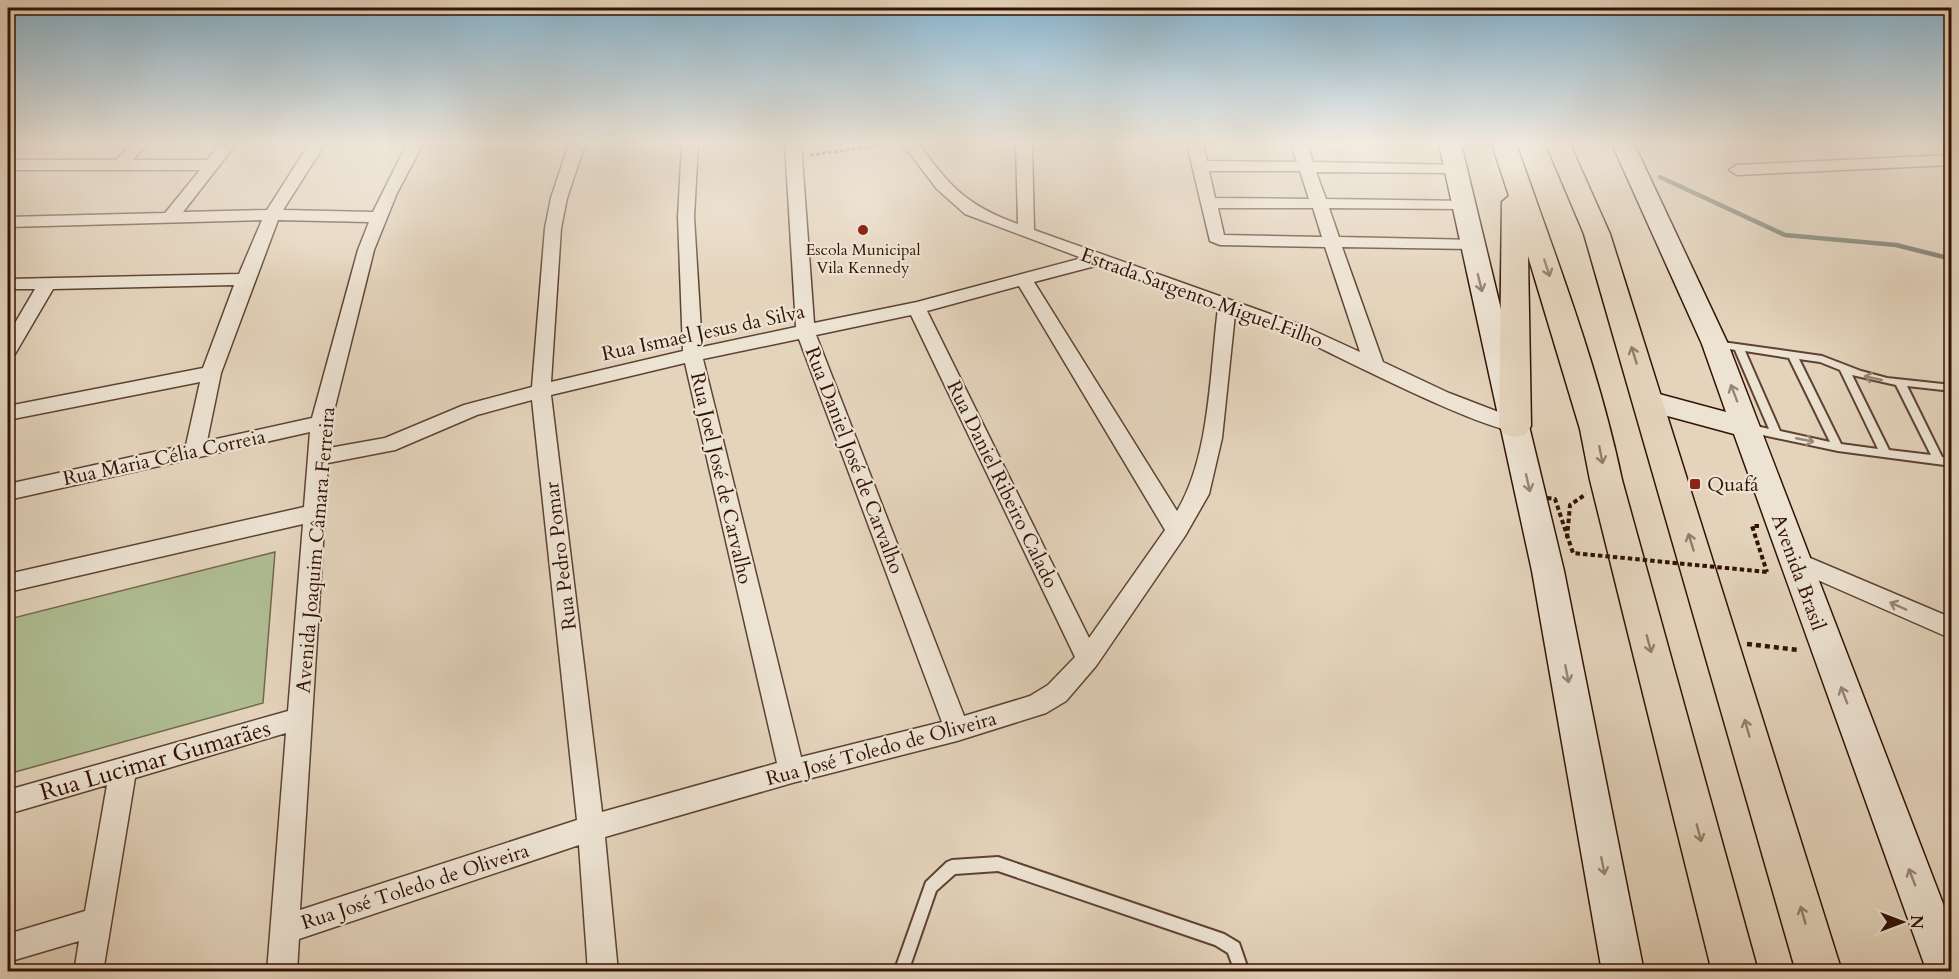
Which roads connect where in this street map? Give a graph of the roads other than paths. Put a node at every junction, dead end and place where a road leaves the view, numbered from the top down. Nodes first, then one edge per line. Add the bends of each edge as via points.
1 (192, 190) edge
2 (288, 190) edge
3 (391, 190) edge
4 (562, 190) edge
5 (687, 190) edge
6 (797, 190) edge
7 (944, 190) edge
8 (1025, 190) edge
9 (1205, 190) edge
10 (1314, 190) edge
11 (1460, 190) edge
12 (1511, 190) edge
13 (1520, 190) edge
14 (1578, 190) edge
15 (1647, 190) edge
16 (1208, 203) junction
17 (1319, 204) junction
18 (1463, 204) junction
19 (272, 215) junction
20 (380, 217) junction
21 (169, 219) junction
22 (8, 222) edge
23 (1026, 231) junction
24 (1332, 243) junction
25 (1471, 244) junction
26 (1100, 259) junction
27 (245, 279) junction
28 (1025, 281) junction
29 (8, 284) edge
30 (47, 284) junction
31 (1227, 305) junction
32 (917, 308) junction
33 (806, 333) junction
34 (1727, 345) junction
35 (8, 349) edge
36 (1792, 354) junction
37 (693, 355) junction
38 (1374, 365) junction
39 (1845, 370) junction
40 (212, 373) junction
41 (1900, 383) junction
42 (1952, 388) edge
43 (541, 391) junction
44 (1648, 401) junction
45 (8, 413) edge
46 (321, 423) junction
47 (1515, 426) junction
48 (1762, 432) junction
49 (1838, 447) junction
50 (195, 451) junction
51 (1886, 454) junction
52 (319, 457) junction
53 (1938, 460) junction
54 (1952, 462) edge
55 (8, 492) edge
56 (315, 513) junction
57 (1177, 530) junction
58 (1796, 561) junction
59 (8, 583) edge
60 (1952, 629) edge
61 (1088, 659) junction
62 (302, 718) junction
63 (957, 730) junction
64 (123, 770) junction
65 (792, 771) junction
66 (8, 802) edge
67 (591, 828) junction
68 (98, 921) junction
69 (286, 929) junction
70 (8, 948) edge
71 (88, 972) edge
72 (282, 972) edge
73 (603, 972) edge
74 (901, 972) edge
75 (1242, 972) edge
76 (1623, 972) edge
77 (1735, 972) edge
78 (1819, 972) edge
79 (1948, 972) edge

1 - 21 street
2 - 19 street
3 - 20 street, Avenida Joaquim Câmara Ferreira
4 - 43 street, Rua Pedro Pomar via 553,228
5 - 37 street, Rua Joel José de Carvalho
6 - 33 street, Rua Daniel José de Carvalho
7 - 23 street, Estrada Sargento Miguel Filho via 962,207
8 - 23 street
9 - 16 street
10 - 17 street
11 - 18 street
12 - 47 highway
13 -> 77 highway via 1596,429
44 -> 14 highway via 1597,234
15 - 34 street, Avenida Brasil
16 - 17 street
16 - 24 street via 1220,240
17 - 18 street
17 - 24 street
18 - 25 street
19 - 20 street
19 - 21 street
19 - 27 street
20 - 46 street, Avenida Joaquim Câmara Ferreira via 355,287
21 - 22 street
23 - 26 street, Estrada Sargento Miguel Filho
24 - 25 street
24 - 38 street
25 -> 47 street
26 - 28 street, Rua Ismael Jesus da Silva
26 - 31 street, Estrada Sargento Miguel Filho
27 - 30 street
27 - 40 street
28 - 32 street, Rua Ismael Jesus da Silva
28 - 57 street
29 - 30 street
30 - 35 street
31 - 38 street, Estrada Sargento Miguel Filho via 1294,328
31 - 57 street, Rua José Toledo de Oliveira via 1205,474
32 - 33 street, Rua Ismael Jesus da Silva
32 - 61 street, Rua Daniel Ribeiro Calado
33 - 37 street, Rua Ismael Jesus da Silva
33 - 63 street, Rua Daniel José de Carvalho
34 - 36 lane
48 -> 34 street, Avenida Brasil
36 - 39 lane
36 - 49 lane
37 - 43 street, Rua Ismael Jesus da Silva
37 - 65 street, Rua Joel José de Carvalho
38 - 47 street, Estrada Sargento Miguel Filho
41 -> 39 lane
39 - 51 lane
40 - 45 street
40 - 50 street
41 - 42 lane
41 - 53 lane
43 - 52 street, Rua Ismael Jesus da Silva via 461,413 388,445
43 - 67 street, Rua Pedro Pomar
44 - 48 street
78 -> 44 highway
46 - 50 street, Rua Maria Célia Correia
46 - 52 street, Avenida Joaquim Câmara Ferreira
47 -> 76 street via 1548,571
48 -> 49 lane
48 - 58 street, Avenida Brasil
49 - 51 lane
50 - 55 street, Rua Maria Célia Correia
51 - 53 lane
52 - 56 street, Avenida Joaquim Câmara Ferreira
53 - 54 lane
56 - 59 street
56 - 62 street, Avenida Joaquim Câmara Ferreira
57 - 61 street, Rua José Toledo de Oliveira
60 -> 58 street
79 -> 58 street, Avenida Brasil
61 - 63 street, Rua José Toledo de Oliveira via 1057,693 1036,705
62 - 64 street, Rua Lucimar Gumarães
62 - 69 street, Avenida Joaquim Câmara Ferreira
63 - 65 street, Rua José Toledo de Oliveira
64 - 66 street, Rua Lucimar Gumarães
64 - 68 street
65 - 67 street, Rua José Toledo de Oliveira
67 - 69 street, Rua José Toledo de Oliveira
67 - 73 street, Rua Pedro Pomar
68 - 70 street
68 - 71 street
69 - 72 street, Avenida Joaquim Câmara Ferreira
74 - 75 lane via 931,887 952,867 998,864 1219,939 1234,948

